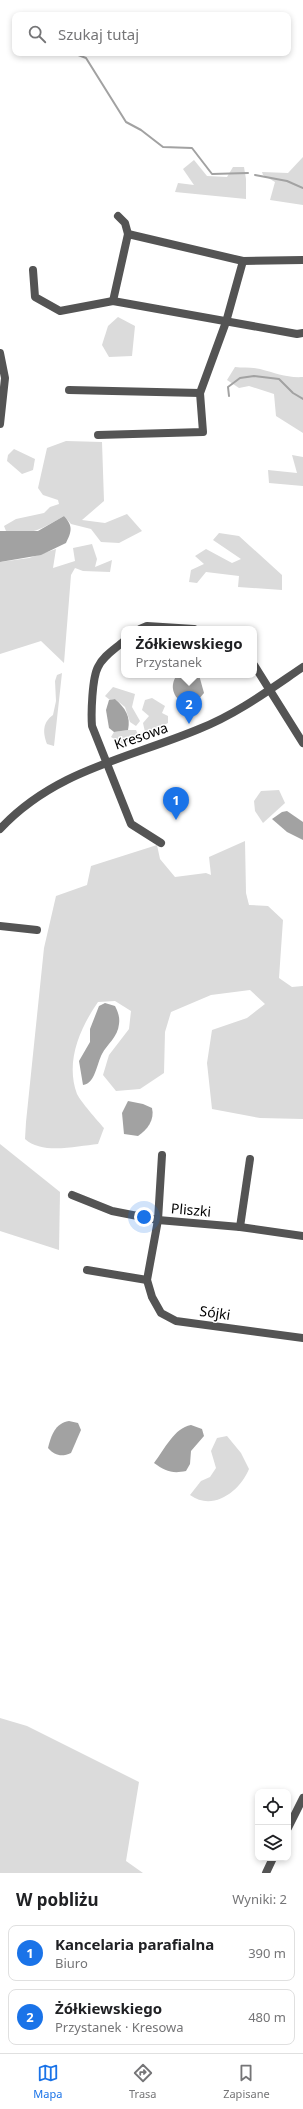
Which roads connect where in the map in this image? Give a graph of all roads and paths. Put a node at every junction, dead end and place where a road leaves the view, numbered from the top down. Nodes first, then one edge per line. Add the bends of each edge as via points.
1 (118, 216) dead end
2 (128, 234) junction
3 (303, 260) edge
4 (243, 261) junction
5 (33, 270) dead end
6 (113, 301) junction
7 (226, 322) junction
8 (303, 333) edge
9 (0, 354) edge
10 (69, 390) dead end
11 (200, 393) junction
12 (0, 424) edge
13 (98, 435) dead end
14 (121, 644) edge
15 (303, 667) edge
16 (257, 670) edge
17 (270, 689) junction
18 (303, 743) edge
19 (105, 762) junction
20 (0, 829) edge
21 (161, 843) dead end
22 (0, 926) edge
23 (37, 930) dead end
24 (162, 1156) dead end
25 (250, 1159) dead end
26 (72, 1195) dead end
27 (158, 1220) junction
28 (240, 1227) junction
29 (303, 1236) edge
30 (87, 1270) dead end
31 (147, 1280) junction
32 (303, 1338) edge
33 (303, 1798) edge
34 (290, 1825) edge
35 (272, 1861) edge
36 (266, 1873) edge

1 - 2 street via 125,223
2 - 4 street
2 - 6 street
3 - 4 street
4 - 7 street
5 - 6 street via 35,297 60,311
6 - 7 street
7 - 8 street
7 - 11 street
9 - 12 street via 5,378
10 - 11 street
11 - 13 street via 203,432
14 - 19 street, Kresowa via 104,658 97,668 91,713 92,726
15 - 17 street, Kresowa
16 - 17 street
17 - 18 street
17 - 19 street, Kresowa via 248,705 199,729
19 - 20 street, Kresowa via 44,791
19 - 21 street via 131,824
22 - 23 street
24 - 27 street, Sójki
25 - 28 street
26 - 27 street, Pliszki via 112,1211
27 - 28 street, Pliszki
27 - 31 street, Sójki
28 - 29 street, Pliszki
30 - 31 street
31 - 32 street, Sójki via 152,1297 161,1313 176,1321
33 - 34 street
35 - 36 street

